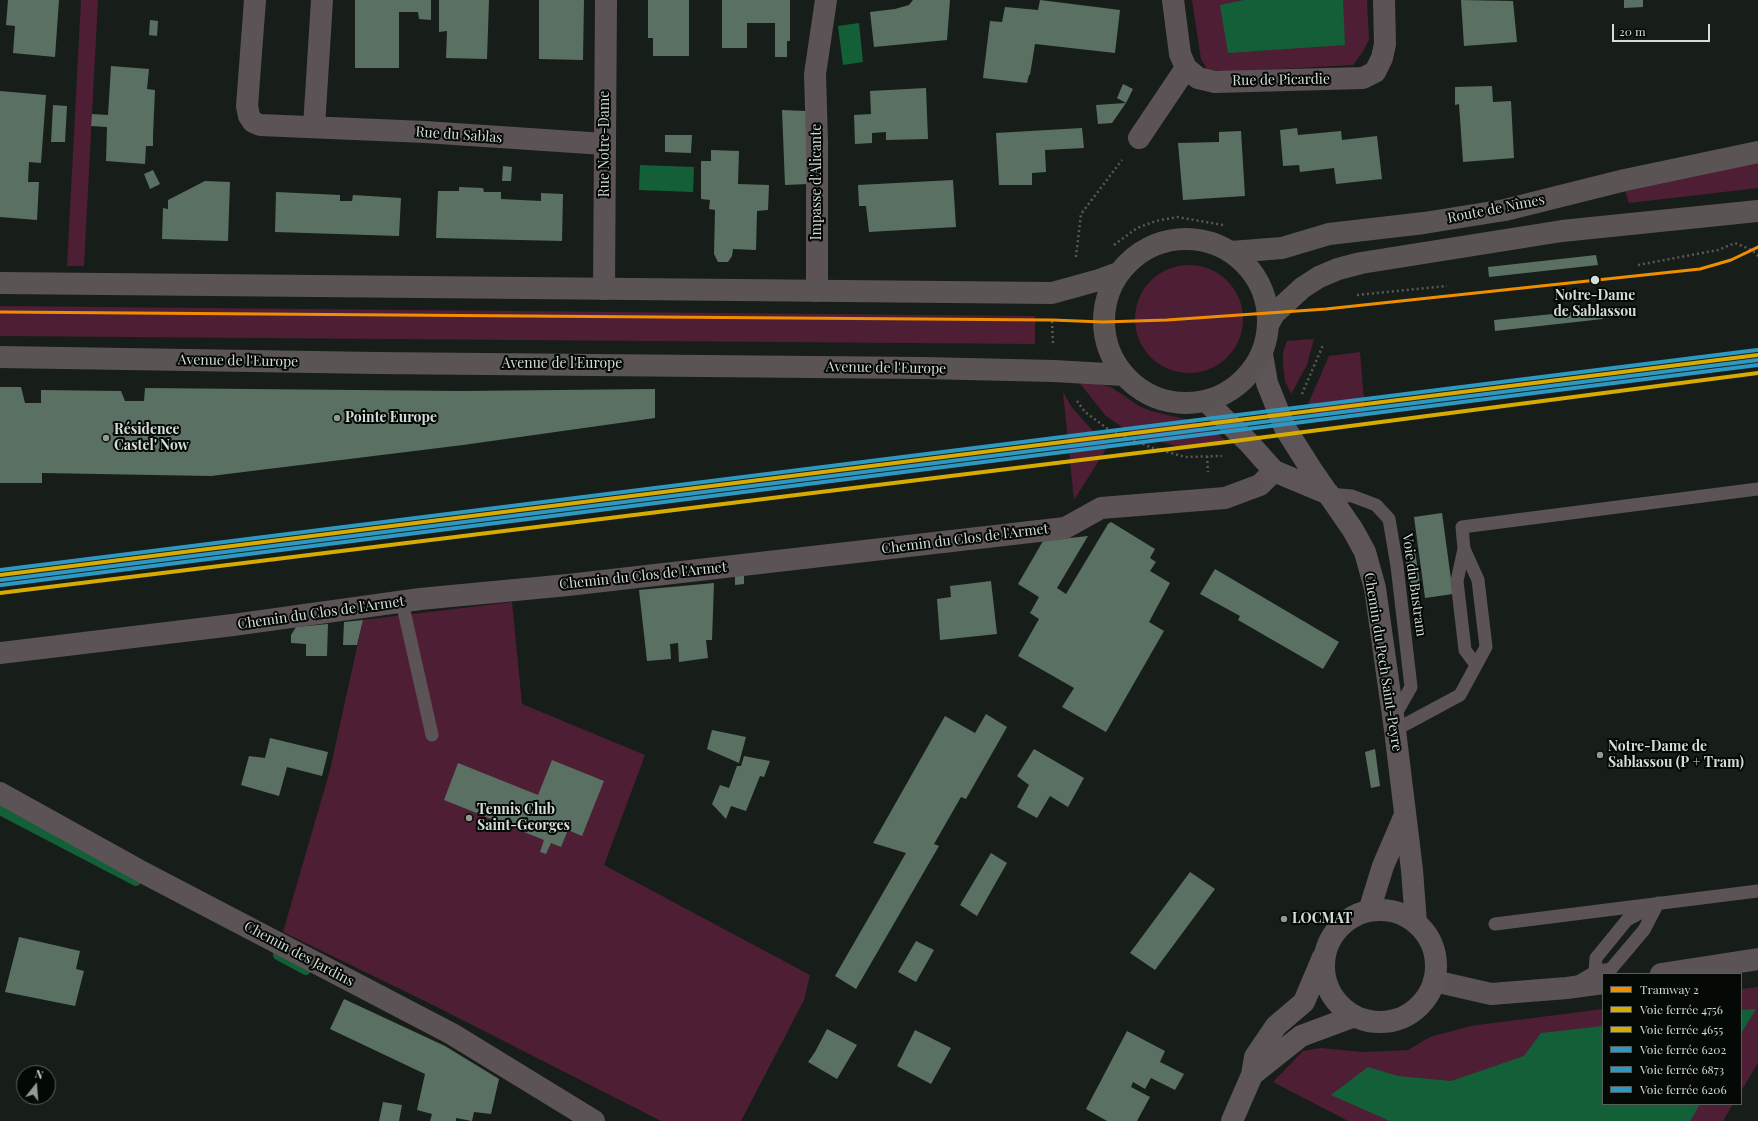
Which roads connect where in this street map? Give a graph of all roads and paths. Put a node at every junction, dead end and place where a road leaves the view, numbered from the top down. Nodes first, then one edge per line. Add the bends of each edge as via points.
1 (255, 0) edge
2 (322, 0) edge
3 (606, 0) edge
4 (826, 0) edge
5 (1173, 0) edge
6 (1384, 0) edge
7 (1186, 68) junction
8 (314, 127) junction
9 (1139, 138) joint
10 (604, 144) junction
11 (1758, 152) edge
12 (1758, 211) edge
13 (1228, 226) dead end
14 (1112, 245) dead end
15 (1231, 252) junction
16 (1758, 256) edge
17 (1638, 265) dead end
18 (1118, 273) junction
19 (0, 283) edge
20 (1447, 286) dead end
21 (604, 289) junction
22 (817, 291) junction
23 (1052, 292) junction
24 (1355, 295) dead end
25 (1268, 325) junction
26 (1323, 345) dead end
27 (1262, 354) junction
28 (0, 357) edge
29 (1054, 371) junction
30 (1124, 375) junction
31 (1076, 399) dead end
32 (1299, 399) dead end
33 (1206, 401) junction
34 (1223, 456) dead end
35 (1274, 471) junction
36 (1758, 489) edge
37 (1329, 494) junction
38 (1464, 549) junction
39 (402, 602) junction
40 (0, 653) edge
41 (1476, 665) junction
42 (1394, 724) junction
43 (432, 734) dead end
44 (0, 793) edge
45 (1404, 817) junction
46 (1758, 891) edge
47 (1658, 903) junction
48 (1369, 911) junction
49 (1416, 923) junction
50 (1495, 924) dead end
51 (1325, 952) junction
52 (1758, 959) edge
53 (1605, 973) edge
54 (1667, 973) edge
55 (1599, 977) edge
56 (1434, 981) junction
57 (1355, 1016) junction
58 (1252, 1075) junction
59 (594, 1121) edge
60 (1232, 1121) edge

1 - 8 street, Rue du Sablas via 247,106 249,116 253,122 260,125
2 - 8 street
3 - 10 street, Rue Notre-Dame
4 - 22 street, Impasse d'Alicante via 815,74
5 - 7 street via 1180,54
6 - 7 street, Rue de Picardie via 1386,44 1375,72 1363,78 1215,82 1198,78
7 - 9 street
8 - 10 street, Rue du Sablas
9 - 23 path via 1081,214 1075,269
10 - 21 street, Rue Notre-Dame
11 - 15 main road, Route de Nîmes via 1625,180 1505,210 1329,234 1282,248
12 - 25 main road via 1562,232 1361,263 1319,277 1302,288 1284,302
13 - 14 path via 1177,217 1137,228
15 - 18 main road via 1208,242 1183,238 1158,243 1136,255
15 - 25 main road via 1243,261 1260,285 1266,300
16 - 17 path via 1752,250 1735,243 1718,250
18 - 23 main road
18 - 30 main road via 1107,296 1103,322 1105,340 1112,359
19 - 21 main road
20 - 24 path
21 - 22 main road
22 - 23 main road
23 - 29 path
25 - 27 main road
26 - 32 path
27 - 33 main road via 1252,371 1239,384 1224,395
27 - 37 main road, Chemin du Pech Saint-Peyre via 1267,383 1281,420
28 - 29 main road, Avenue de l'Europe
29 - 30 main road, Avenue de l'Europe
30 - 33 main road via 1141,390 1161,400 1183,404
31 - 34 path via 1085,412 1108,429 1150,448 1185,456
33 - 35 main road via 1249,442
35 - 37 main road
35 - 39 street, Chemin du Clos de l'Armet via 1260,485 1225,498 1101,508 1065,528
36 - 38 lane via 1462,528
37 - 42 main road, Chemin du Pech Saint-Peyre via 1365,552 1375,588
37 - 42 lane, Voie du Bustram via 1352,496 1376,505 1389,520 1411,687
38 - 41 lane via 1457,581 1465,650
38 - 41 lane via 1478,580 1486,647
39 - 40 street, Chemin du Clos de l'Armet
39 - 43 lane
41 - 42 lane via 1460,695
42 - 45 main road, Chemin du Pech Saint-Peyre
44 - 59 street, Chemin des Jardins via 144,873 452,1034
45 - 48 main road, Chemin du Pech Saint-Peyre via 1383,866
45 - 49 main road, Chemin du Pech Saint-Peyre
46 - 47 lane
47 - 50 lane
47 - 53 lane via 1644,930
47 - 55 lane via 1627,920 1596,958
48 - 49 main road via 1394,912
48 - 51 main road via 1356,914 1345,921 1332,935
49 - 56 main road via 1425,932 1435,956
51 - 57 main road via 1324,971 1329,990 1340,1005
51 - 58 main road via 1304,1002 1276,1026 1255,1057
52 - 54 street
55 - 56 street via 1567,988 1491,994
56 - 57 main road via 1424,1000 1403,1017 1387,1021 1370,1021
57 - 58 main road via 1301,1036
58 - 60 main road

